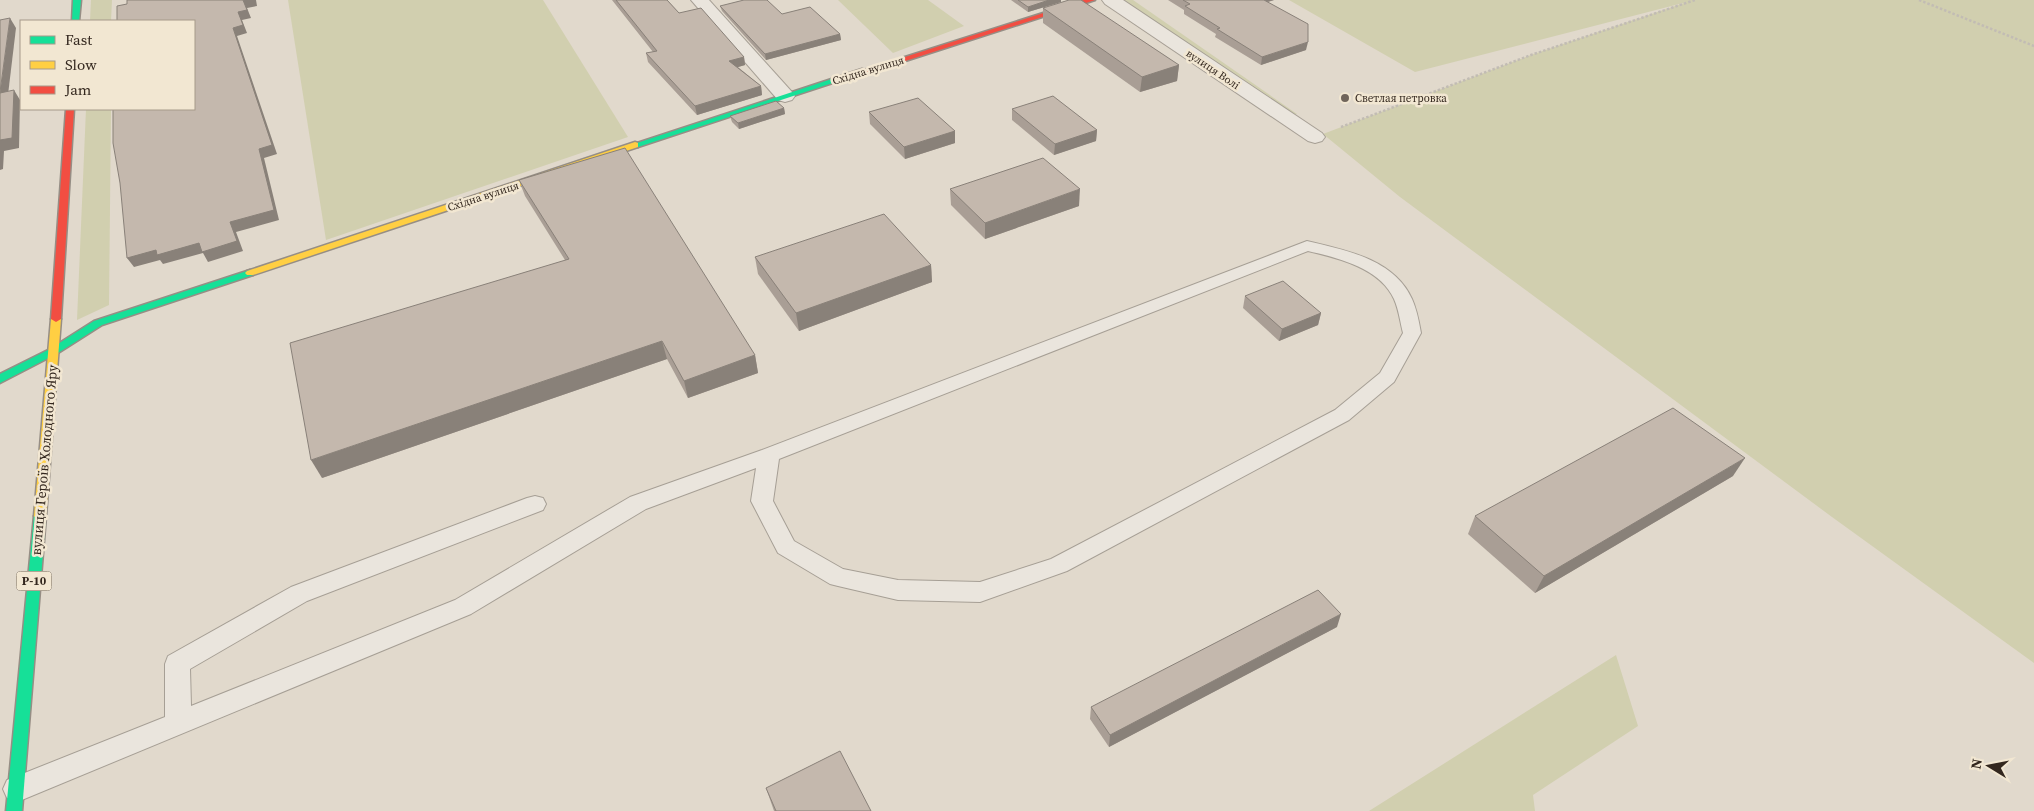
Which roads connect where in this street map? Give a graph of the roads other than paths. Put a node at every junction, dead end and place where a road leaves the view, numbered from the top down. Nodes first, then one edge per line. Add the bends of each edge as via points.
1 (77, 0) edge
2 (700, 0) edge
3 (1091, 0) edge
4 (1112, 0) edge
5 (76, 20) edge
6 (785, 96) junction
7 (70, 110) edge
8 (1315, 137) road end
9 (54, 351) junction
10 (0, 379) edge
11 (769, 455) junction
12 (535, 504) dead end
13 (178, 722) junction
14 (17, 788) junction
15 (14, 811) edge

1 - 5 street
2 - 6 street
3 - 6 street, Східна вулиця
4 - 8 street, вулиця Волі
6 - 9 street, Східна вулиця via 98,324
7 - 9 street, вулиця Героїв Холодного Яру / Р-10
9 - 10 street, Східна вулиця
9 - 14 street, вулиця Героїв Холодного Яру / Р-10
11 - 11 lane via 1307,246 1336,252 1380,271 1402,296 1412,332 1387,377 1342,415 1058,566 980,592 898,590 838,577 786,547 762,502
11 - 13 lane via 638,503 463,607
12 - 13 lane via 299,594 177,664
13 - 14 lane
14 - 15 street, вулиця Героїв Холодного Яру / Р-10

